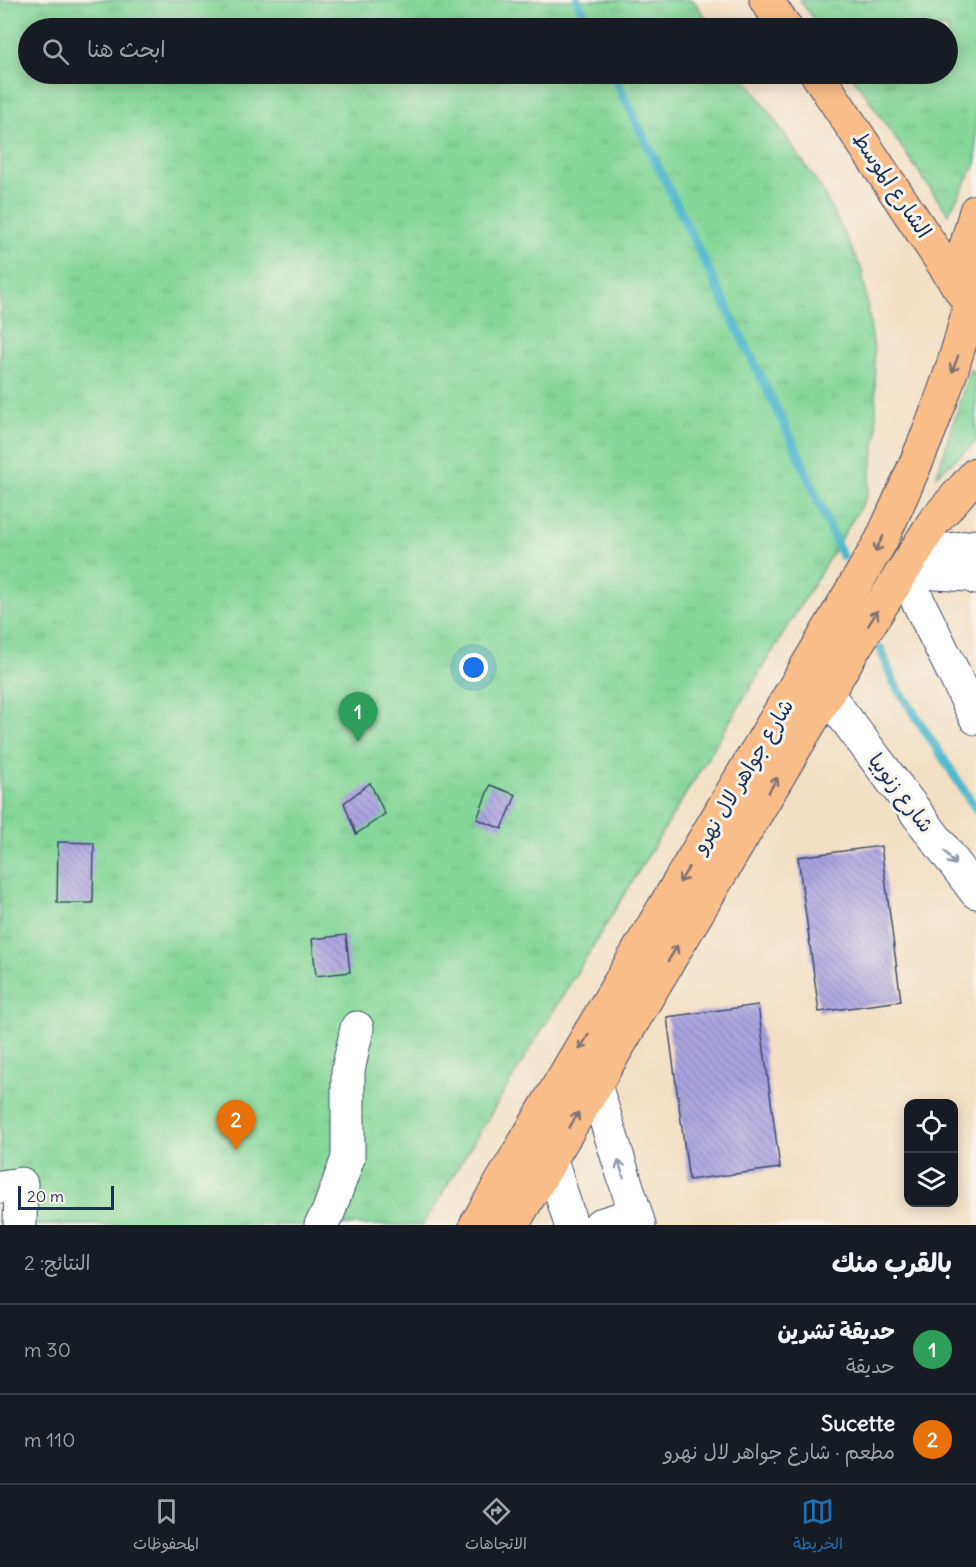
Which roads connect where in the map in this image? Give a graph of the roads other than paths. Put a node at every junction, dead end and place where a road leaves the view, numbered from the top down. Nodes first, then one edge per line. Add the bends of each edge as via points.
1 (766, 0) edge
2 (779, 18) edge
3 (823, 84) edge
4 (976, 211) edge
5 (970, 310) edge
6 (976, 474) edge
7 (976, 546) edge
8 (908, 563) junction
9 (976, 578) edge
10 (827, 694) junction
11 (976, 718) edge
12 (976, 892) edge
13 (357, 1028) dead end
14 (595, 1085) junction
15 (551, 1159) junction
16 (0, 1187) edge
17 (637, 1219) edge
18 (20, 1225) edge
19 (321, 1225) edge
20 (476, 1225) edge
21 (512, 1225) edge
22 (571, 1225) edge
23 (600, 1225) edge

1 - 2 main road
3 - 5 main road, الشارع الموسط
4 - 5 main road, شارع جواهر لال نهرو via 964,254
5 -> 20 main road, شارع جواهر لال نهرو via 933,424 881,541
6 - 8 main road, شارع جواهر لال نهرو via 933,523
7 - 8 street
8 - 9 street
10 -> 8 main road, شارع جواهر لال نهرو
8 - 11 street
10 -> 12 street, شارع زنوبيا
14 -> 10 main road, شارع جواهر لال نهرو
13 - 19 street via 348,1071 348,1158
15 -> 14 main road, شارع جواهر لال نهرو
17 -> 14 street
15 - 21 main road, شارع جواهر لال نهرو
15 - 22 street
16 - 18 street via 21,1184
17 - 23 street

